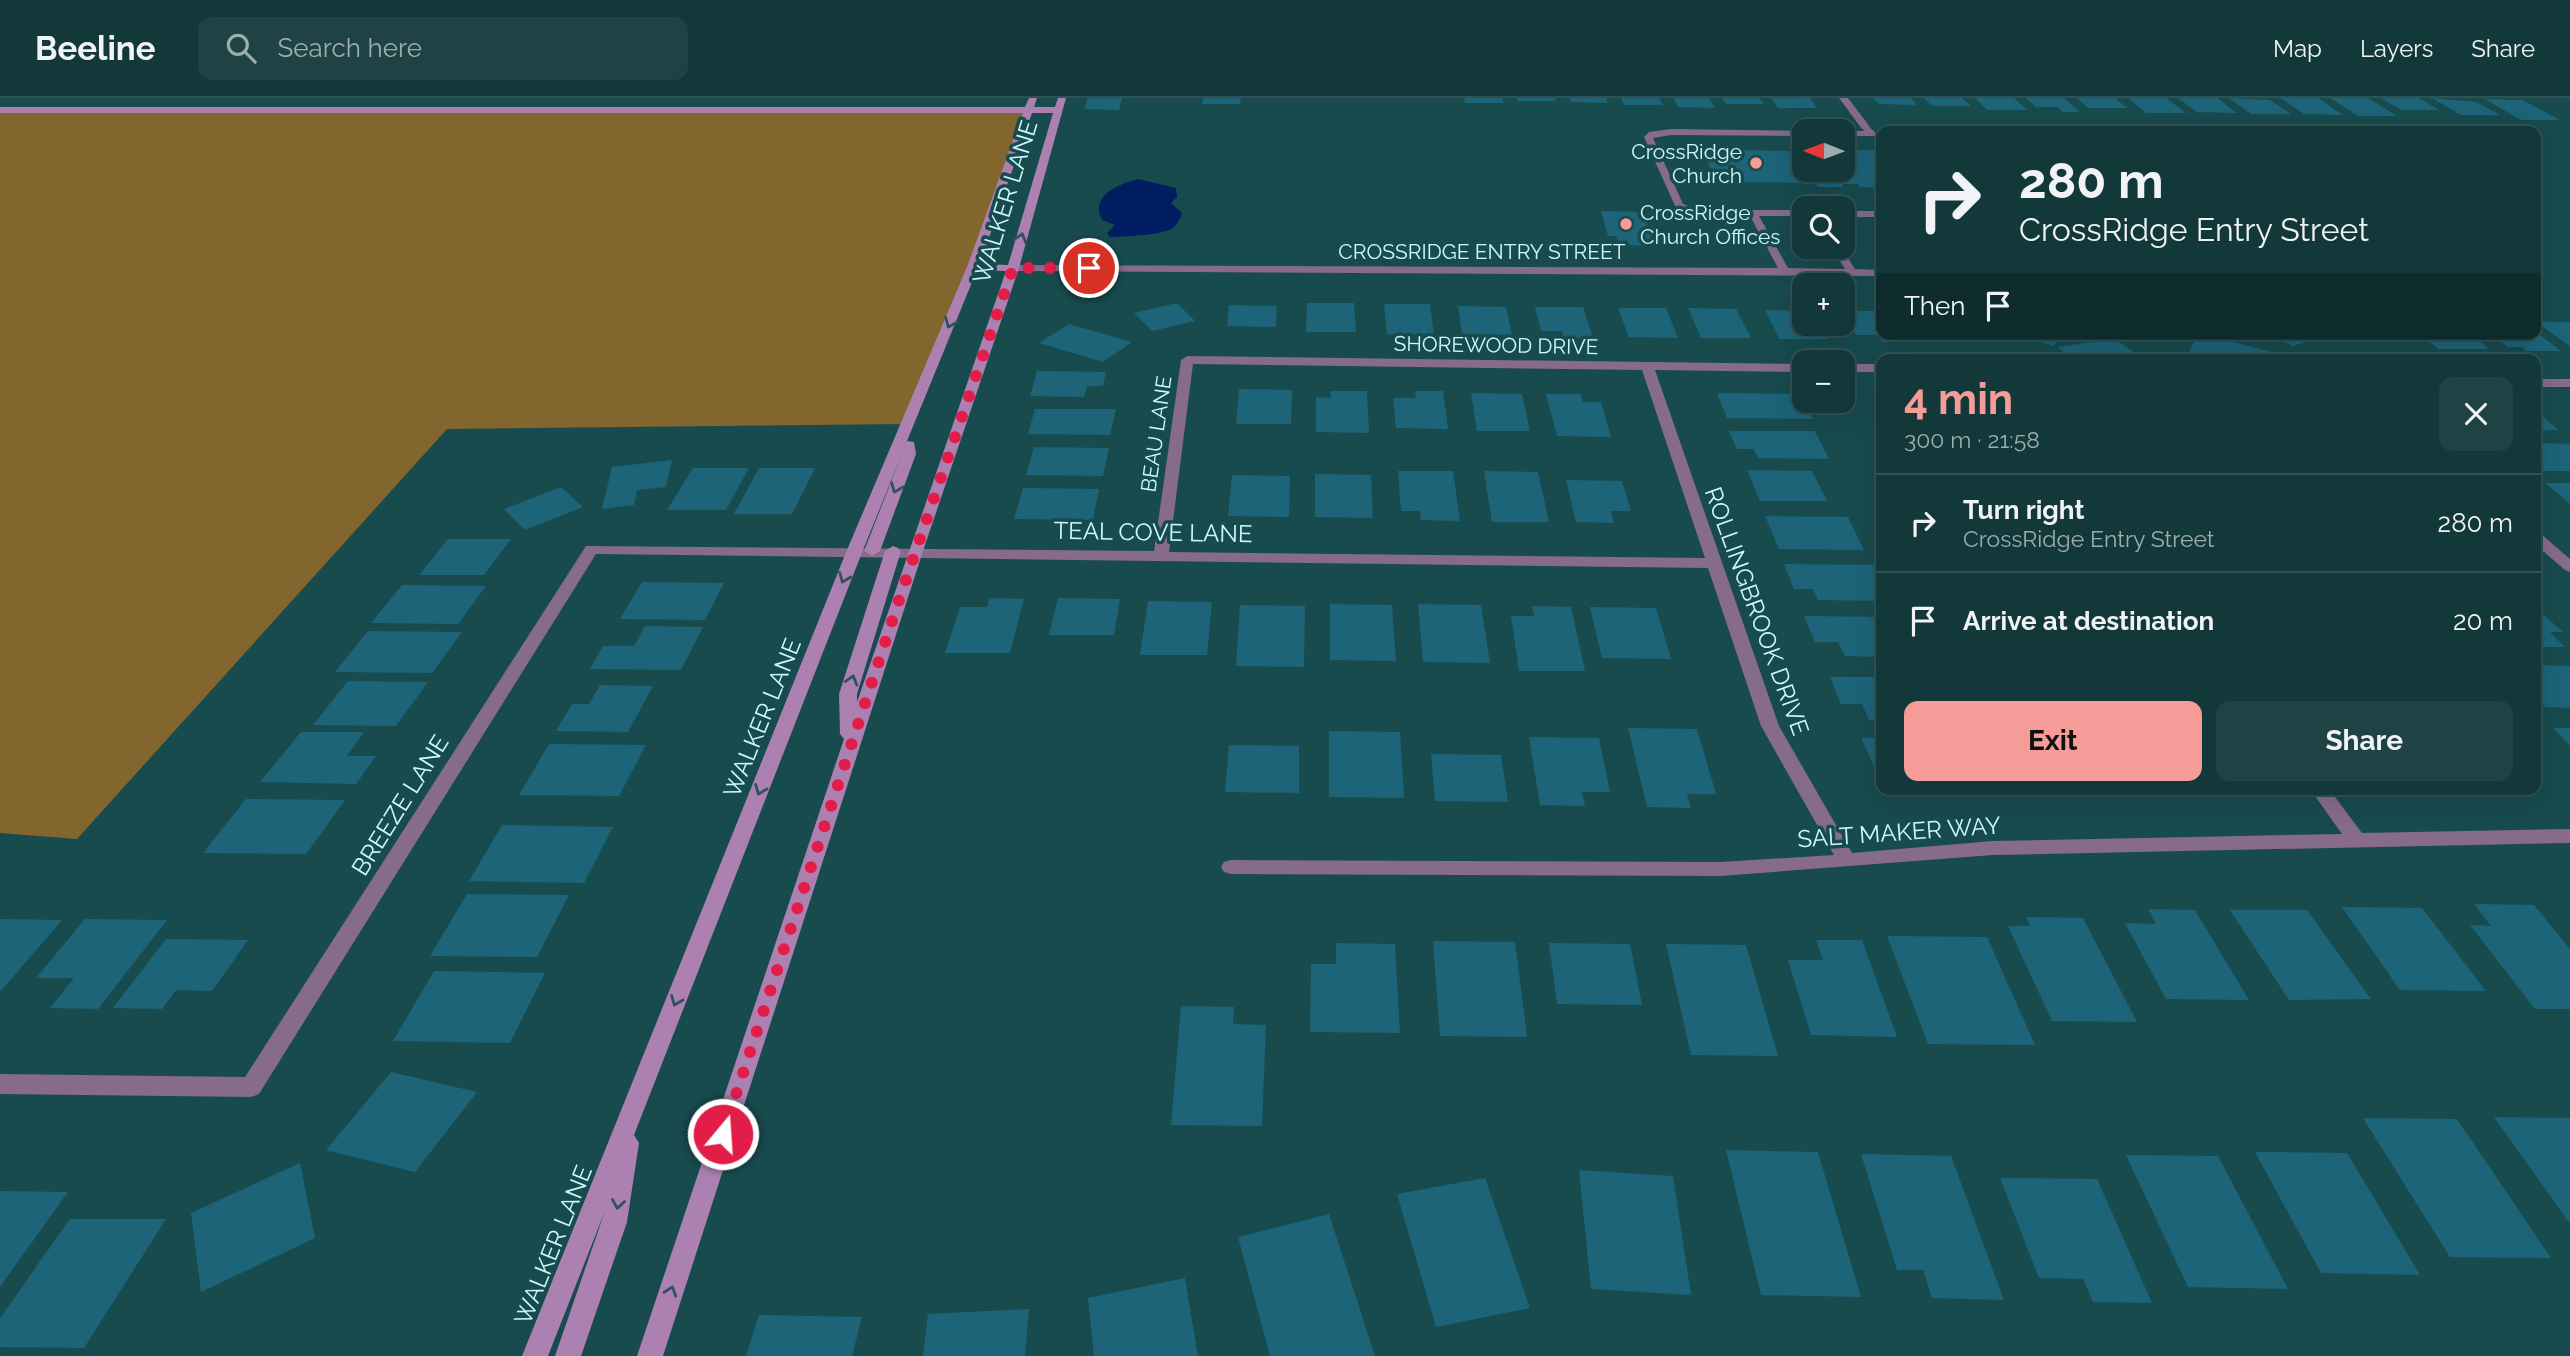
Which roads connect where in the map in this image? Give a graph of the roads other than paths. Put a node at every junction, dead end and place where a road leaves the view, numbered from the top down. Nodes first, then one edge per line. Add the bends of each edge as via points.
1 (1843, 98) edge
2 (1031, 104) edge
3 (1060, 104) edge
4 (0, 110) edge
5 (1873, 131) edge
6 (1855, 132) edge
7 (1792, 133) edge
8 (1753, 213) junction
9 (1792, 214) edge
10 (1855, 214) edge
11 (1876, 214) edge
12 (1843, 259) edge
13 (974, 267) junction
14 (1013, 268) junction
15 (1786, 271) junction
16 (1852, 273) joint
17 (1855, 273) edge
18 (1876, 273) edge
19 (1187, 360) joint
20 (1647, 366) junction
21 (1792, 368) edge
22 (1855, 368) edge
23 (1876, 369) edge
24 (2541, 383) edge
25 (2570, 383) edge
26 (2541, 541) edge
27 (591, 549) joint
28 (864, 551) junction
29 (893, 551) junction
30 (915, 551) junction
31 (1161, 555) junction
32 (1714, 563) junction
33 (2570, 567) edge
34 (850, 748) junction
35 (2323, 795) edge
36 (2570, 836) edge
37 (2357, 841) junction
38 (1847, 862) junction
39 (1231, 867) dead end
40 (0, 1084) edge
41 (632, 1112) junction
42 (535, 1356) edge
43 (568, 1356) edge
44 (650, 1356) edge

1 - 5 street
2 - 3 street
2 - 4 street
2 - 13 street, WALKER LANE
14 -> 3 street, WALKER LANE
5 - 6 lane
7 - 8 lane via 1671,132 1648,137 1679,206 1699,213
8 - 9 lane
8 - 15 lane
10 - 11 lane
12 - 16 lane
13 - 14 street
13 -> 28 street, WALKER LANE via 908,424
14 - 15 lane, CROSSRIDGE ENTRY STREET
14 - 30 street, WALKER LANE
15 - 16 lane, CROSSRIDGE ENTRY STREET
17 - 18 lane, CROSSRIDGE ENTRY STREET
19 - 20 street, SHOREWOOD DRIVE
19 - 31 street, BEAU LANE
20 - 21 street, SHOREWOOD DRIVE
20 - 32 street, ROLLINGBROOK DRIVE
22 - 23 street
24 - 25 street
26 - 33 street
27 - 28 street, TEAL COVE LANE
27 - 40 street, BREEZE LANE via 251,1087
28 - 29 street, TEAL COVE LANE
28 -> 41 street, WALKER LANE
29 - 30 street, TEAL COVE LANE
34 -> 29 street via 848,694
30 - 31 street, TEAL COVE LANE
30 - 34 street, WALKER LANE
31 - 32 street, TEAL COVE LANE
32 - 38 street, ROLLINGBROOK DRIVE via 1770,726
44 -> 34 street, WALKER LANE
35 - 37 street
36 - 37 street, SALT MAKER WAY
37 - 38 street, SALT MAKER WAY via 1993,848
38 - 39 street, SALT MAKER WAY via 1721,869
41 - 42 street, WALKER LANE
41 -> 43 street via 615,1222

